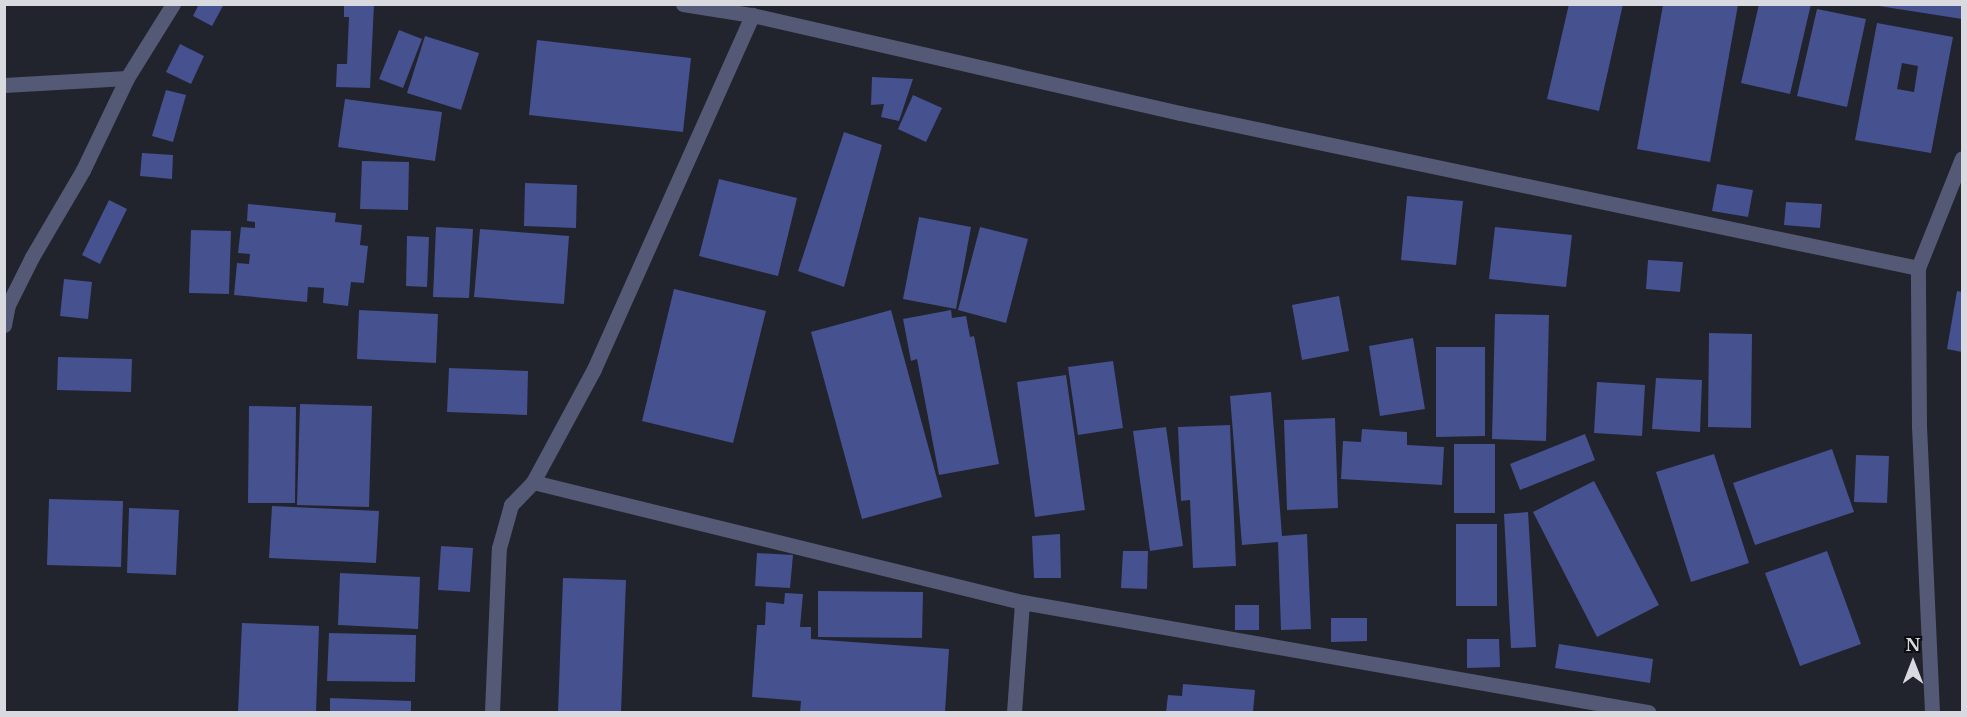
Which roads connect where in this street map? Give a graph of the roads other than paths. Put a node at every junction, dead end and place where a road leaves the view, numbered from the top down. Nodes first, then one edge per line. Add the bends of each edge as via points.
1 (173, 4) edge
2 (682, 4) edge
3 (752, 15) junction
4 (127, 78) junction
5 (4, 85) edge
6 (1962, 158) edge
7 (1918, 268) junction
8 (4, 325) edge
9 (533, 482) junction
10 (1022, 602) junction
11 (492, 712) edge
12 (1014, 712) edge
13 (1648, 712) edge
14 (1932, 712) edge

1 - 4 street
2 - 3 street
3 - 7 street via 1180,113
3 - 9 street via 594,369
4 - 5 street
4 - 8 street via 83,170 8,305
6 - 7 street
7 - 14 street via 1919,427
9 - 10 street
9 - 11 street via 511,506 499,548
10 - 12 street
10 - 13 street

